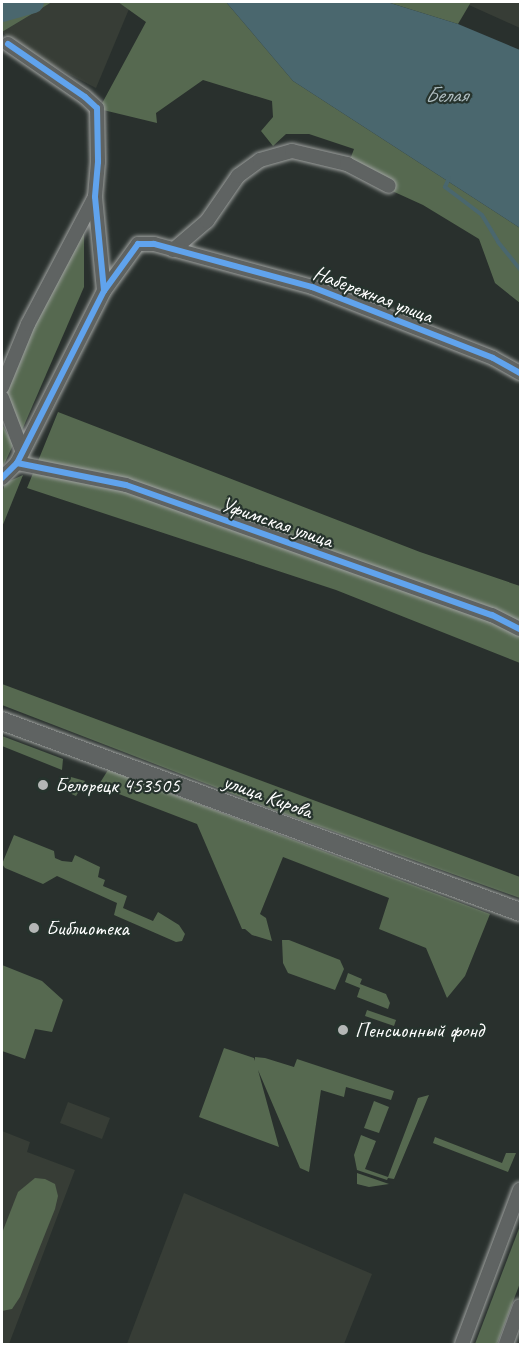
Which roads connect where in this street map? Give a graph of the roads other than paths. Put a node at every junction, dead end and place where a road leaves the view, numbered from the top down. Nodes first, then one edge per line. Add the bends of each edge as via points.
1 (8, 44) dead end
2 (389, 186) dead end
3 (95, 197) junction
4 (173, 250) junction
5 (104, 291) junction
6 (520, 373) edge
7 (2, 387) edge
8 (2, 398) edge
9 (19, 457) junction
10 (2, 478) edge
11 (520, 629) edge
12 (2, 722) edge
13 (520, 912) edge
14 (520, 1190) edge
15 (520, 1306) edge
16 (462, 1344) edge
17 (506, 1344) edge

1 - 3 street via 97,108
2 - 4 street via 347,164 292,151 260,160 238,176 207,221
3 - 5 street
3 - 7 street via 28,324
4 - 5 street, Набережная улица via 138,244
4 - 6 street, Набережная улица via 312,287 493,358
5 - 9 street
8 - 9 street
9 - 10 street
9 - 11 street, Уфимская улица via 126,485 492,615
12 - 13 main road, улица Кирова
14 - 16 street
15 - 17 street

